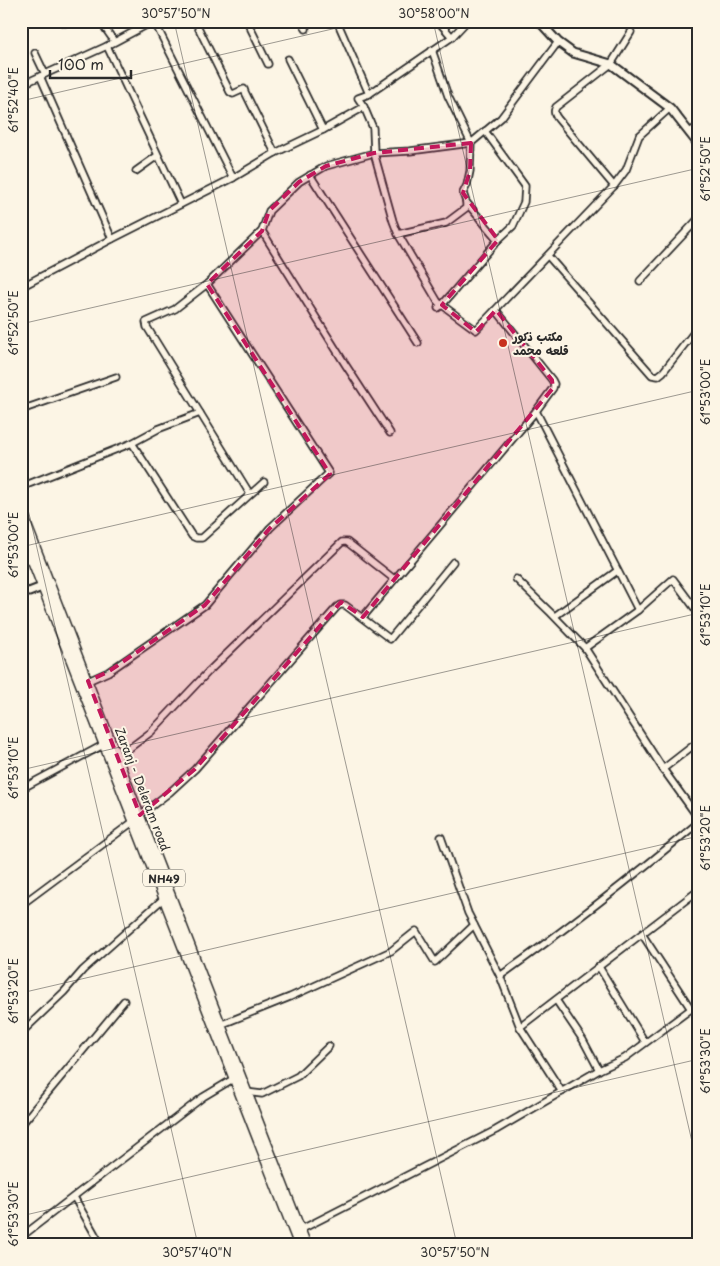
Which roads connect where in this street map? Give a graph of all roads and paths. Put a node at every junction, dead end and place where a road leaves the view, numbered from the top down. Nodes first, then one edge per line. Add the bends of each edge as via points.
1 (62, 21) edge
2 (69, 21) edge
3 (100, 21) edge
4 (154, 21) edge
5 (195, 21) edge
6 (247, 21) edge
7 (302, 21) edge
8 (337, 21) edge
9 (438, 21) edge
10 (467, 21) edge
11 (538, 21) edge
12 (306, 29) dead end
13 (631, 32) dead end
14 (452, 37) junction
15 (114, 41) junction
16 (558, 42) junction
17 (107, 46) junction
18 (432, 50) junction
19 (35, 53) dead end
20 (288, 60) dead end
21 (268, 64) dead end
22 (611, 64) junction
23 (42, 75) junction
24 (21, 84) edge
25 (369, 94) junction
26 (364, 107) junction
27 (670, 108) junction
28 (699, 126) edge
29 (323, 130) junction
30 (485, 131) junction
31 (689, 132) junction
32 (471, 143) junction
33 (699, 146) edge
34 (275, 154) junction
35 (374, 154) junction
36 (157, 156) junction
37 (136, 171) dead end
38 (310, 175) junction
39 (233, 178) junction
40 (614, 186) junction
41 (466, 202) junction
42 (182, 204) junction
43 (699, 218) edge
44 (262, 231) junction
45 (398, 234) junction
46 (112, 239) junction
47 (498, 240) junction
48 (548, 256) junction
49 (640, 281) dead end
50 (207, 284) junction
51 (21, 287) edge
52 (440, 306) junction
53 (496, 310) junction
54 (699, 326) edge
55 (418, 343) dead end
56 (116, 377) dead end
57 (21, 410) edge
58 (536, 411) junction
59 (200, 413) junction
60 (390, 433) dead end
61 (132, 443) junction
62 (264, 482) dead end
63 (21, 487) edge
64 (250, 494) junction
65 (21, 511) edge
66 (21, 530) edge
67 (35, 555) junction
68 (21, 562) edge
69 (453, 562) dead end
70 (618, 571) junction
71 (394, 579) junction
72 (516, 579) dead end
73 (46, 586) junction
74 (21, 591) edge
75 (638, 610) junction
76 (699, 614) edge
77 (554, 616) junction
78 (363, 618) junction
79 (585, 648) junction
80 (88, 681) junction
81 (699, 740) edge
82 (104, 745) junction
83 (114, 760) junction
84 (663, 768) junction
85 (21, 789) edge
86 (137, 818) junction
87 (699, 821) edge
88 (441, 837) dead end
89 (699, 890) edge
90 (164, 898) junction
91 (21, 905) edge
92 (474, 925) junction
93 (642, 934) junction
94 (599, 967) junction
95 (500, 976) junction
96 (556, 1000) junction
97 (124, 1001) dead end
98 (699, 1003) edge
99 (691, 1009) junction
100 (220, 1025) junction
101 (520, 1027) junction
102 (21, 1033) edge
103 (645, 1042) junction
104 (329, 1046) dead end
105 (599, 1070) junction
106 (233, 1079) junction
107 (562, 1092) junction
108 (243, 1093) junction
109 (21, 1126) edge
110 (74, 1197) junction
111 (300, 1230) junction
112 (21, 1237) edge
113 (101, 1245) edge
114 (299, 1245) edge
115 (306, 1245) edge

1 - 2 street
3 - 15 street
4 - 15 street
4 - 39 street
5 - 34 street via 230,92 233,94 244,89
6 - 21 street
7 - 12 street
8 - 25 street
9 - 14 street
10 - 14 street
11 - 16 street
13 - 22 street
14 - 18 street
15 - 17 street
16 - 22 street via 573,52
16 - 30 street via 501,118
17 - 23 street
17 - 36 street
18 - 25 street
18 - 32 street via 448,96
19 - 23 street
20 - 29 street
22 - 27 street
22 - 40 street via 556,106 554,113
23 - 24 street
23 - 46 street
25 - 26 street via 358,98
26 - 29 street
26 - 35 street via 373,128
27 - 31 street
27 - 40 street via 639,136 626,170
28 - 31 street
29 - 34 street
30 - 32 street
30 - 47 street via 525,186 524,202 513,226
31 - 33 street
32 - 35 street
32 - 41 street via 470,172 463,193
34 - 39 street
35 - 38 street via 326,166
35 - 45 street
36 - 37 street
36 - 42 street
38 - 44 street via 298,182 269,211
38 - 55 street
39 - 42 street
40 - 48 street
41 - 45 street via 466,208 446,223
41 - 47 street
42 - 46 street
43 - 49 street
44 - 50 street
44 - 60 street
45 - 52 street
46 - 51 street
47 - 52 street
48 - 53 street
48 - 54 street via 652,375 658,376 662,372
50 - 59 street via 175,309 146,322
50 - 80 street via 328,473 270,528 204,605 108,672
52 - 53 street via 476,330
53 - 58 street via 554,384
56 - 57 street
58 - 70 street
58 - 71 street
59 - 61 street
59 - 64 street
61 - 63 street
61 - 64 street via 196,538 202,538
62 - 64 street
65 - 67 highway, Zaranj - Deleram road / NH49
66 - 67 highway, Zaranj - Deleram road / NH49
67 - 68 street
67 - 73 highway, Zaranj - Deleram road / NH49
69 - 78 street via 390,639
70 - 75 street
70 - 77 street
71 - 78 street
71 - 83 street via 347,542 342,542 151,732
72 - 77 street
73 - 74 street via 29,592
73 - 80 highway, Zaranj - Deleram road / NH49
73 - 82 highway, Zaranj - Deleram road / NH49
75 - 76 street via 673,579
75 - 79 street
77 - 79 street
78 - 86 street via 345,605 337,607 195,769
79 - 84 street
80 - 83 highway, Zaranj - Deleram road / NH49
81 - 84 street
82 - 83 highway, Zaranj - Deleram road / NH49
82 - 85 street
83 - 86 highway, Zaranj - Deleram road / NH49
84 - 87 street
86 - 90 highway, Zaranj - Deleram road / NH49
86 - 91 street
86 - 100 highway, Zaranj - Deleram road / NH49
87 - 95 street via 582,917
88 - 92 street
89 - 93 street
90 - 102 street via 83,970
90 - 106 highway, Zaranj - Deleram road / NH49
92 - 95 street
92 - 100 street via 435,962 416,931 391,951
93 - 94 street
93 - 99 street
94 - 96 street
94 - 103 street
95 - 101 street
96 - 101 street
96 - 105 street
97 - 109 street
98 - 99 street
99 - 103 street
100 - 108 highway, Zaranj - Deleram road / NH49
101 - 107 street
103 - 105 street via 625,1058
104 - 108 street via 298,1076 262,1094
105 - 107 street
106 - 108 highway, Zaranj - Deleram road / NH49
106 - 110 street via 203,1096
107 - 111 street via 496,1130
108 - 111 highway, Zaranj - Deleram road / NH49
108 - 114 highway, Zaranj - Deleram road / NH49
110 - 112 street
110 - 113 street
111 - 115 highway, Zaranj - Deleram road / NH49

